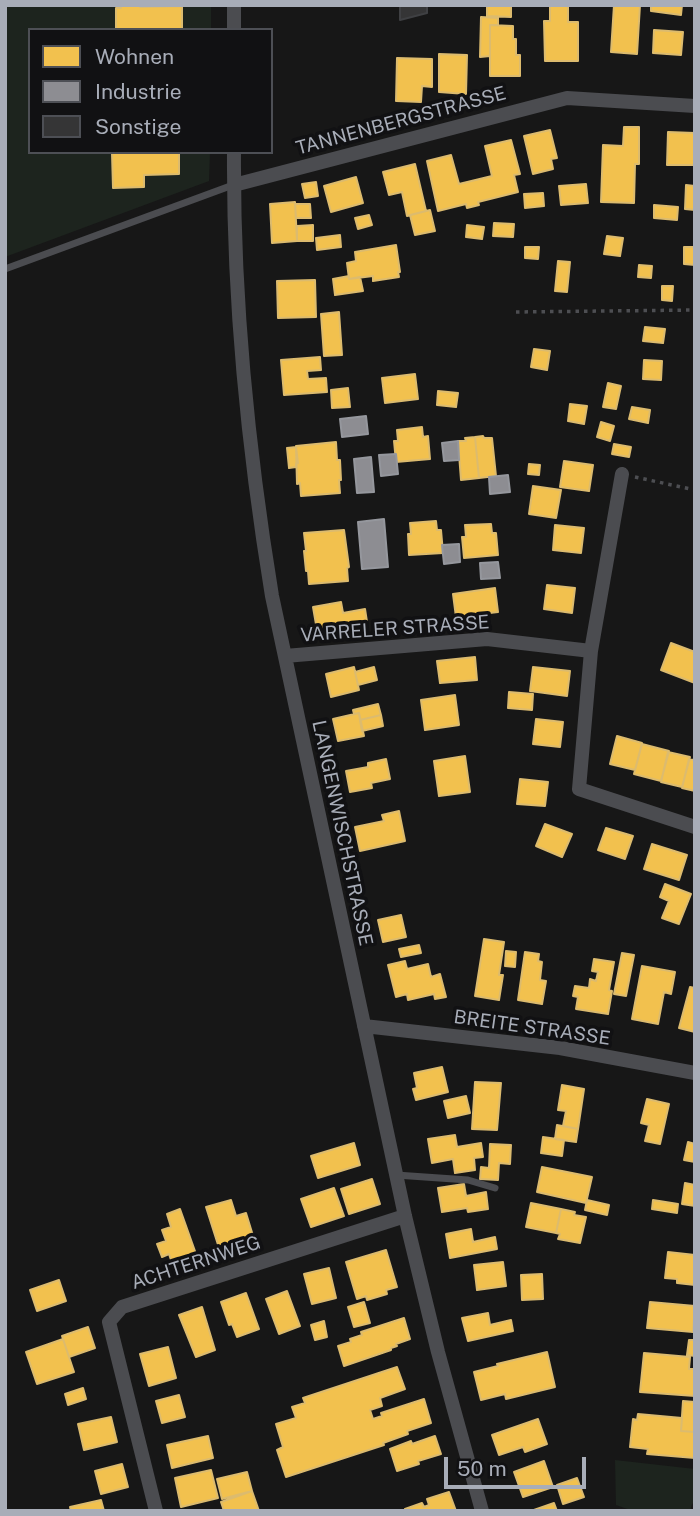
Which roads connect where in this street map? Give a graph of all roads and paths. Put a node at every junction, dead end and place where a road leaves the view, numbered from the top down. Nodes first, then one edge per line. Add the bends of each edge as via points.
1 (234, 5) edge
2 (234, 28) edge
3 (695, 106) edge
4 (234, 154) edge
5 (234, 184) junction
6 (5, 269) edge
7 (695, 310) edge
8 (516, 312) dead end
9 (622, 474) joint
10 (695, 490) edge
11 (591, 650) junction
12 (285, 656) junction
13 (695, 827) edge
14 (364, 1026) junction
15 (695, 1073) edge
16 (396, 1175) junction
17 (495, 1188) dead end
18 (405, 1216) junction
19 (156, 1511) edge
20 (482, 1511) edge

1 - 2 street
3 - 5 street, TANNENBERGSTRASSE via 567,98
4 - 5 street, LANGENWISCHSTRASSE
5 - 6 lane, TANNENBERGSTRASSE
5 - 12 street, LANGENWISCHSTRASSE via 240,344 258,512
7 - 8 path
9 - 10 path
9 - 11 street
11 - 12 street, VARRELER STRASSE via 487,639
11 - 13 street via 579,789
12 - 14 street, LANGENWISCHSTRASSE
14 - 15 street, BREITE STRASSE via 560,1048
14 - 16 street, LANGENWISCHSTRASSE
16 - 17 lane
16 - 18 street, LANGENWISCHSTRASSE
18 - 19 street, ACHTERNWEG via 122,1307 109,1322
18 - 20 street, LANGENWISCHSTRASSE

